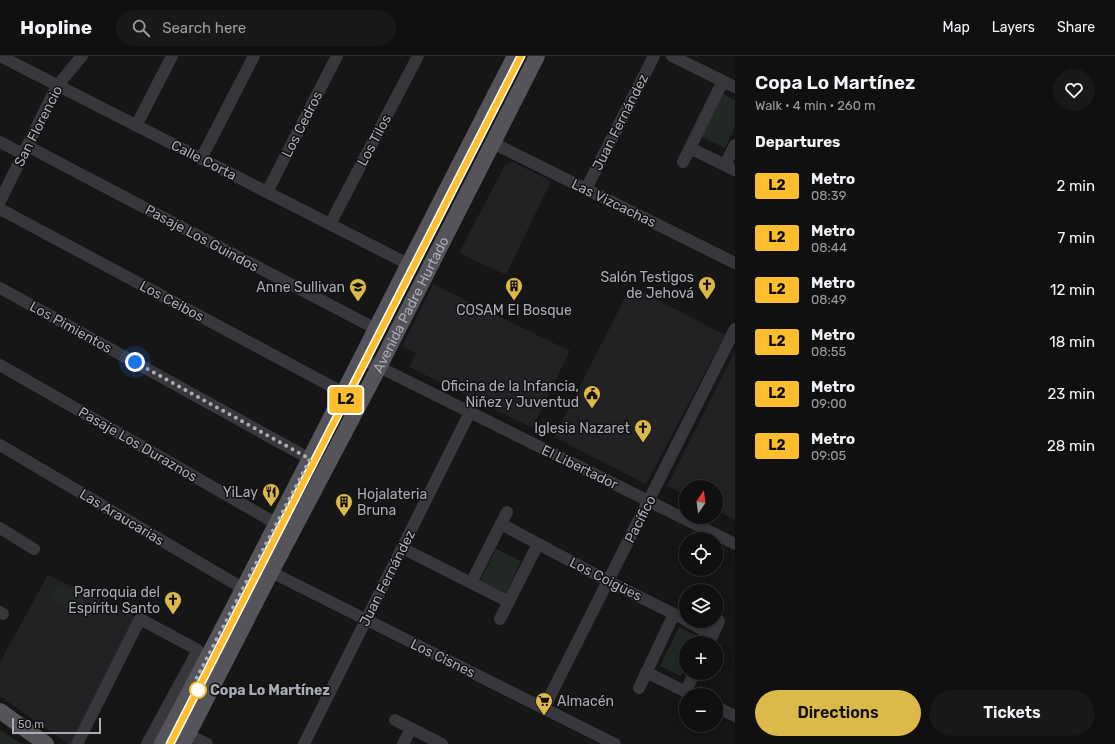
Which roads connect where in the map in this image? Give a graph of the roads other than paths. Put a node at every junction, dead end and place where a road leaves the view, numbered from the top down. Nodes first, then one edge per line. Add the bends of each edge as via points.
1 (82, 56) edge
2 (172, 56) edge
3 (254, 56) edge
4 (337, 56) edge
5 (418, 56) edge
6 (515, 56) edge
7 (537, 56) edge
8 (654, 56) edge
9 (672, 56) edge
10 (5, 57) edge
11 (723, 81) junction
12 (57, 86) junction
13 (735, 87) edge
14 (136, 126) junction
15 (0, 142) edge
16 (493, 143) junction
17 (735, 145) edge
18 (690, 148) junction
19 (25, 150) junction
20 (201, 159) junction
21 (683, 162) dead end
22 (730, 168) edge
23 (586, 189) junction
24 (267, 192) junction
25 (0, 201) edge
26 (0, 209) edge
27 (330, 224) junction
28 (735, 263) edge
29 (408, 264) junction
30 (0, 288) edge
31 (376, 329) junction
32 (735, 329) edge
33 (361, 358) junction
34 (0, 365) edge
35 (380, 367) junction
36 (344, 393) junction
37 (470, 412) junction
38 (0, 445) edge
39 (310, 459) junction
40 (648, 501) junction
41 (507, 512) dead end
42 (277, 524) junction
43 (501, 524) junction
44 (0, 528) edge
45 (538, 544) junction
46 (735, 544) edge
47 (402, 548) junction
48 (34, 549) dead end
49 (270, 572) junction
50 (608, 581) junction
51 (471, 583) junction
52 (244, 589) junction
53 (509, 602) junction
54 (674, 614) junction
55 (679, 617) edge
56 (500, 619) dead end
57 (366, 620) junction
58 (696, 628) edge
59 (706, 636) edge
60 (646, 672) junction
61 (639, 688) dead end
62 (679, 688) edge
63 (544, 708) junction
64 (723, 710) edge
65 (0, 711) edge
66 (735, 716) edge
67 (394, 720) dead end
68 (411, 729) junction
69 (186, 739) edge
70 (46, 744) edge
71 (77, 744) edge
72 (147, 744) edge
73 (162, 744) edge
74 (207, 744) edge
75 (304, 744) edge
76 (404, 744) edge
77 (442, 744) edge
78 (615, 744) edge

1 - 12 street, San Florencio
2 - 14 street
3 - 20 street
4 - 24 street, Los Cedros
5 - 27 street, Los Tilos
6 - 29 main road, Avenida Padre Hurtado
7 - 16 main road, Avenida Padre Hurtado
8 - 23 street, Juan Fernández
9 - 11 street
10 - 12 street, Calle Corta
11 - 13 street
11 - 18 street
12 - 14 street, Calle Corta
12 - 19 street, San Florencio
14 - 20 street, Calle Corta
15 - 19 street, Pasaje Los Guindos
16 - 23 street, Las Vizcachas
16 - 35 main road, Avenida Padre Hurtado
17 - 22 street
18 - 21 street
18 - 22 street
19 - 25 street, San Florencio
19 - 31 street, Pasaje Los Guindos
20 - 24 street, Calle Corta
23 - 28 street, Las Vizcachas
24 - 27 street, Calle Corta
26 - 36 street, Los Ceibos
27 - 29 street, Calle Corta
29 - 31 main road, Avenida Padre Hurtado
30 - 39 street, Los Pimientos
31 - 33 main road, Avenida Padre Hurtado
32 - 40 street, Pacífico
33 - 35 street, El Libertador
33 - 36 main road, Avenida Padre Hurtado
34 - 42 street, Pasaje Los Duraznos
35 - 37 street, El Libertador
35 - 49 main road, Avenida Padre Hurtado
36 - 39 main road, Avenida Padre Hurtado
37 - 40 street, El Libertador
37 - 47 street, Juan Fernández
38 - 52 street, Las Araucarias
39 - 42 main road, Avenida Padre Hurtado
40 - 46 street, El Libertador
40 - 50 street, Pacífico
41 - 43 street
42 - 52 main road, Avenida Padre Hurtado
43 - 45 street, Los Coigües
43 - 51 street
44 - 48 street
45 - 50 street, Los Coigües
45 - 53 street
47 - 51 street
47 - 57 street, Juan Fernández
49 - 57 street, Los Cisnes
49 - 69 main road, Avenida Padre Hurtado
50 - 54 street, Los Coigües
50 - 63 street, Pacífico
51 - 53 street
52 - 73 main road, Avenida Padre Hurtado
53 - 56 street
54 - 55 street, Los Coigües
54 - 60 street
57 - 63 street, Los Cisnes
57 - 75 street, Juan Fernández
58 - 59 street, Los Coigües
60 - 61 street
60 - 62 street
63 - 78 street, Los Cisnes
64 - 66 street
65 - 70 main road
67 - 68 street
68 - 76 street
68 - 77 street
69 - 74 street
71 - 72 street via 140,619 198,650

